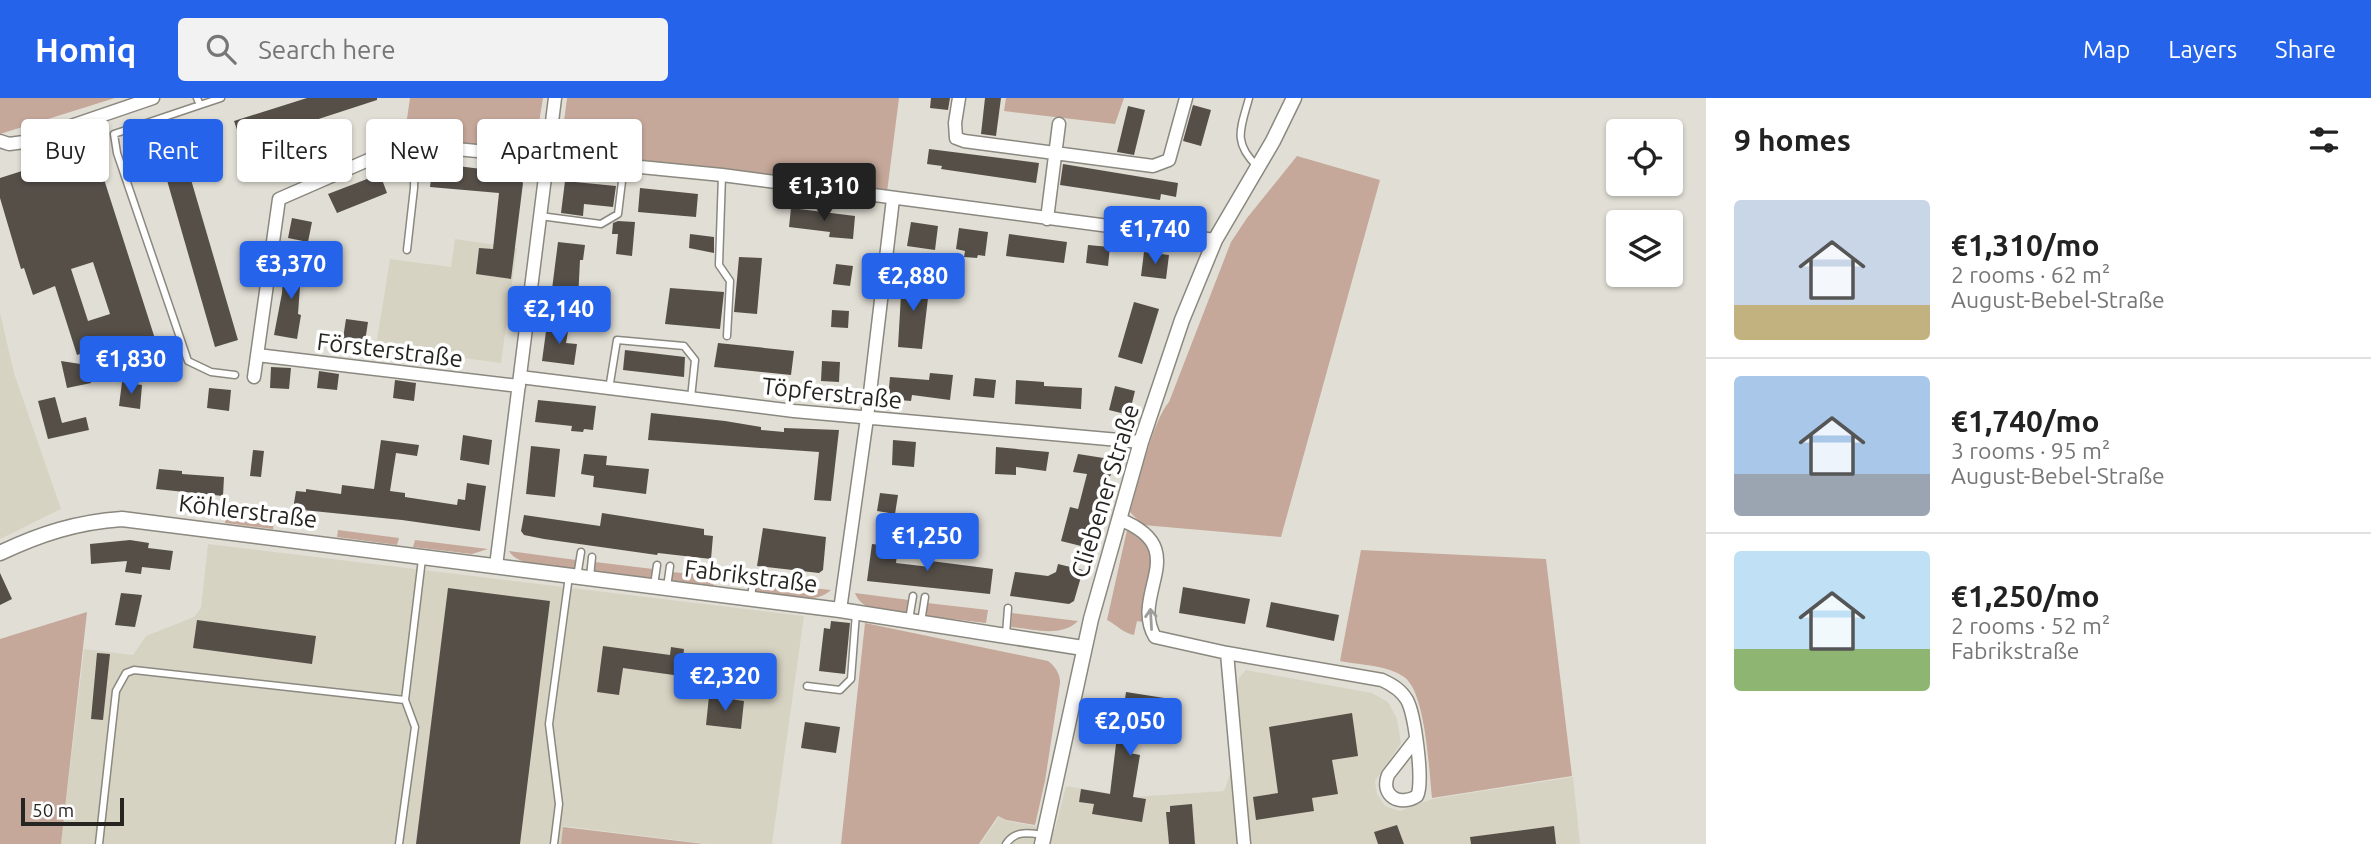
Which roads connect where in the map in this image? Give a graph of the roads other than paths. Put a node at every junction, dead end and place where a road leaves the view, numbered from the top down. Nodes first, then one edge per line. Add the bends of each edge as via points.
1 (153, 98) edge
2 (221, 98) edge
3 (555, 98) edge
4 (959, 98) edge
5 (1186, 98) edge
6 (1249, 98) edge
7 (1294, 98) edge
8 (198, 102) edge
9 (552, 119) edge
10 (1059, 124) dead end
11 (0, 141) edge
12 (1055, 153) junction
13 (366, 161) edge
14 (1258, 166) junction
15 (642, 167) edge
16 (722, 175) junction
17 (414, 182) edge
18 (544, 182) edge
19 (622, 182) edge
20 (893, 199) junction
21 (540, 216) junction
22 (1046, 219) junction
23 (1215, 240) junction
24 (407, 250) dead end
25 (727, 336) dead end
26 (257, 355) junction
27 (235, 375) dead end
28 (254, 377) dead end
29 (519, 382) junction
30 (609, 389) junction
31 (691, 398) junction
32 (866, 418) junction
33 (1141, 442) junction
34 (1119, 519) junction
35 (581, 552) dead end
36 (0, 554) edge
37 (423, 557) junction
38 (592, 557) dead end
39 (657, 565) dead end
40 (496, 566) junction
41 (670, 566) dead end
42 (754, 576) dead end
43 (579, 577) junction
44 (660, 588) junction
45 (912, 596) dead end
46 (925, 597) dead end
47 (751, 599) junction
48 (1009, 608) dead end
49 (840, 610) junction
50 (856, 613) junction
51 (915, 621) junction
52 (1006, 635) junction
53 (1083, 648) junction
54 (1227, 653) junction
55 (807, 686) dead end
56 (405, 700) junction
57 (1416, 739) junction
58 (1042, 839) edge
59 (99, 844) edge
60 (399, 844) edge
61 (554, 844) edge
62 (1006, 844) edge
63 (1244, 844) edge

1 - 11 street via 24,142
2 - 8 lane
3 - 9 street
4 - 12 street via 956,138
5 - 12 street via 1169,160 1153,166
6 - 14 lane via 1240,144
7 - 14 street, Cliebener Straße
8 - 27 lane via 114,134 188,361 211,372
10 - 12 street
12 - 22 street
13 - 26 street via 279,200
14 - 23 street, Cliebener Straße
15 - 16 street
16 - 20 street
16 - 25 lane via 719,265 730,281
17 - 24 lane
18 - 21 street
19 - 21 lane via 618,214 601,224
20 - 22 street
20 - 32 street
21 - 29 street
22 - 23 street
23 - 33 street, Cliebener Straße
26 - 28 street
26 - 29 street, Försterstraße
29 - 30 street, Töpferstraße
29 - 40 street
30 - 31 street, Töpferstraße
30 - 31 lane via 617,340 684,346 695,360
31 - 32 street, Töpferstraße
32 - 33 street, Töpferstraße
32 - 49 street
33 - 34 street, Cliebener Straße
34 - 53 street, Cliebener Straße
54 -> 34 street via 1155,637 1150,629 1150,606 1157,551 1138,526
35 - 43 lane
36 - 37 street, Köhlerstraße via 62,527 122,519
37 - 40 street, Köhlerstraße
37 - 56 lane
38 - 43 lane
39 - 44 lane
40 - 43 street, Fabrikstraße
41 - 44 lane
42 - 47 lane
43 - 44 street, Fabrikstraße
43 - 61 lane via 549,724 559,804
44 - 47 street, Fabrikstraße
45 - 51 lane
46 - 51 lane
47 - 49 street, Fabrikstraße
48 - 52 lane
49 - 50 street, Fabrikstraße
50 - 51 street, Fabrikstraße
50 - 55 lane via 850,679 840,690
51 - 52 street, Fabrikstraße
52 - 53 street, Fabrikstraße
53 - 58 street, Cliebener Straße
54 - 57 street via 1393,685 1407,699
54 - 63 street
56 - 59 lane via 134,670 126,673 116,691
56 - 60 lane via 415,727
57 - 57 street via 1420,792 1408,802 1399,801 1387,792 1385,782
58 - 62 lane via 1023,832

